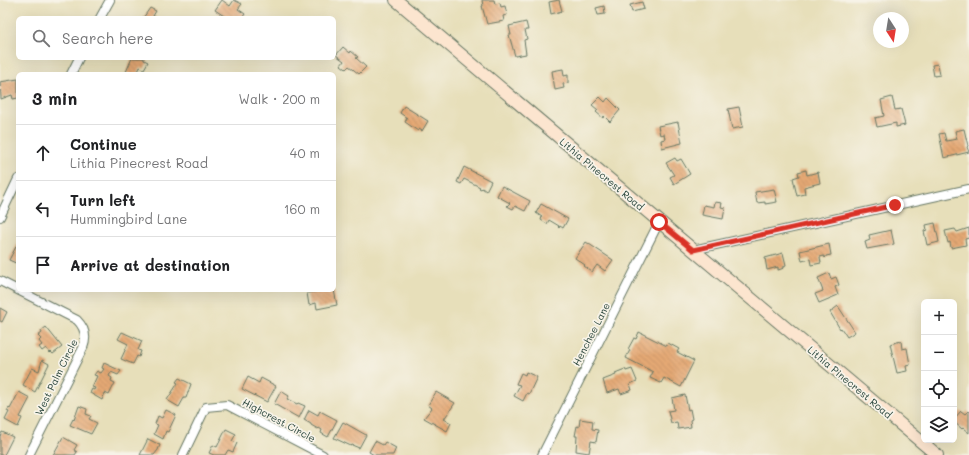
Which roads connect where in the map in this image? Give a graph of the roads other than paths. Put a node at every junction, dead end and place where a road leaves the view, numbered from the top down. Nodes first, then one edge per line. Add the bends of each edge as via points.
1 (110, 0) edge
2 (396, 0) edge
3 (101, 16) edge
4 (78, 60) edge
5 (72, 72) edge
6 (16, 183) edge
7 (969, 189) edge
8 (2, 208) edge
9 (0, 217) edge
10 (659, 222) junction
11 (693, 250) junction
12 (0, 281) edge
13 (16, 289) edge
14 (22, 292) edge
15 (29, 455) edge
16 (183, 455) edge
17 (323, 455) edge
18 (542, 455) edge
19 (936, 455) edge

1 - 3 street
2 - 10 main road, Lithia Pinecrest Road
4 - 5 street
6 - 8 street
7 - 11 street
8 - 9 street
10 - 11 main road, Lithia Pinecrest Road
10 - 18 street, Henchee Lane
11 - 19 main road, Lithia Pinecrest Road
12 - 13 street, West Palm Circle
14 - 15 street, West Palm Circle via 77,320 86,338
16 - 17 street, Highcrest Circle via 206,407 227,405

